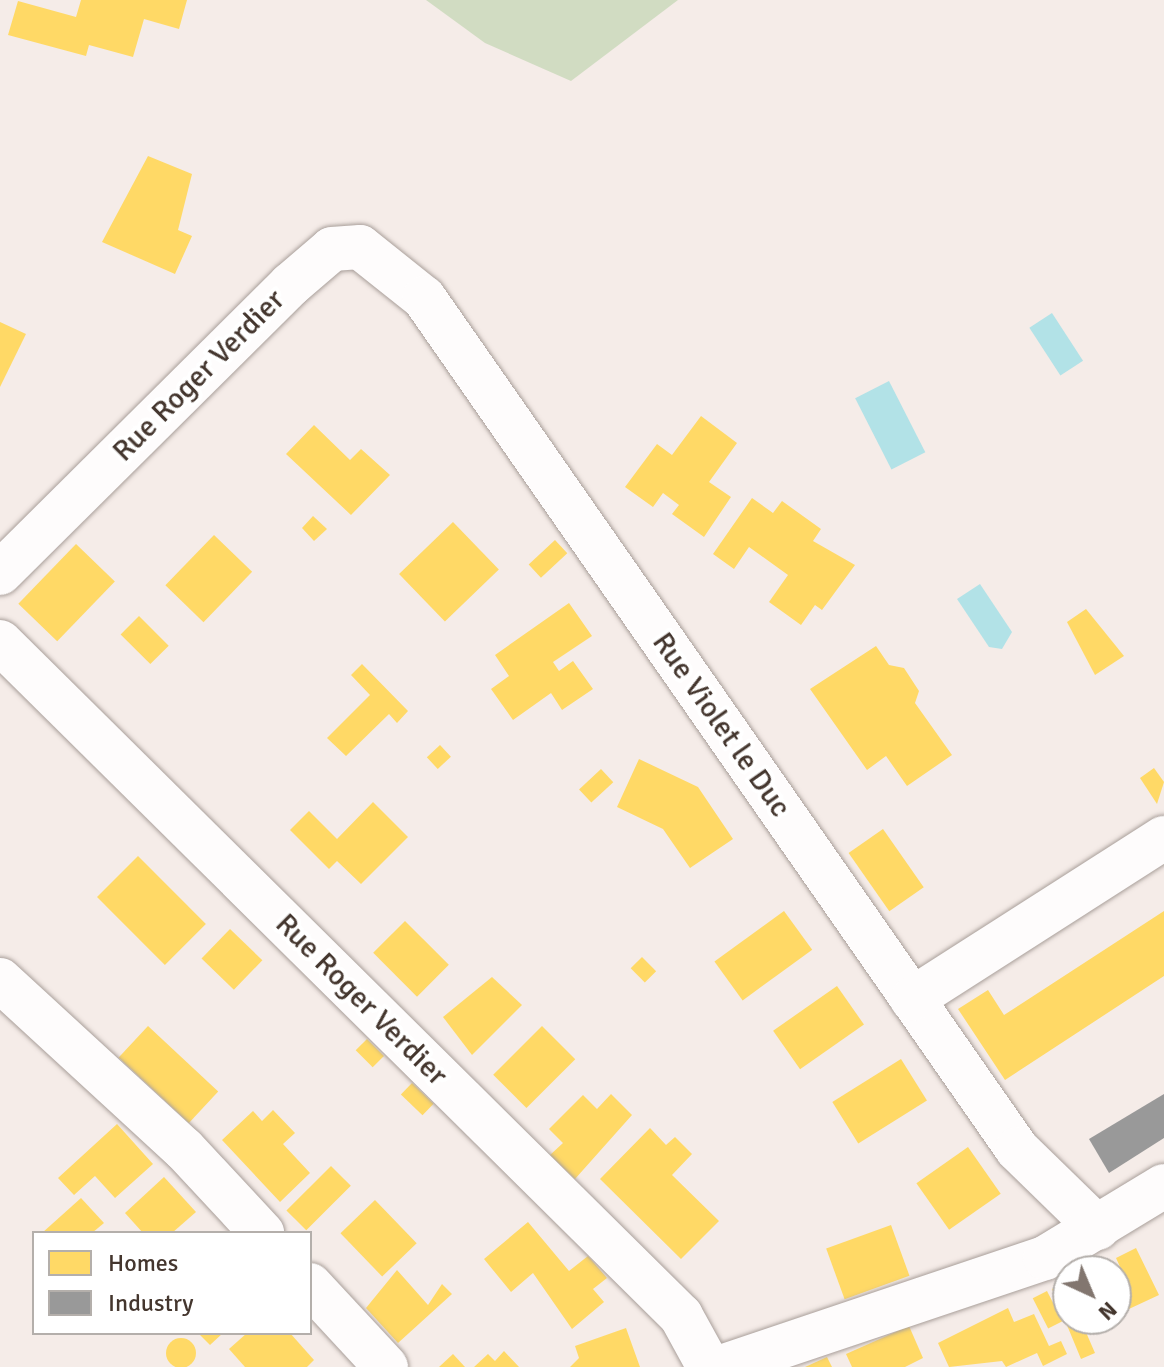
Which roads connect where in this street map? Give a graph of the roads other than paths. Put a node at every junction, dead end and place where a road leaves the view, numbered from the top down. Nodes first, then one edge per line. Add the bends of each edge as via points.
1 (332, 249) joint
2 (0, 573) edge
3 (0, 642) edge
4 (1164, 838) edge
5 (0, 980) edge
6 (912, 999) junction
7 (1164, 1186) edge
8 (1098, 1228) junction
9 (260, 1231) edge
10 (312, 1287) edge
11 (386, 1367) edge
12 (709, 1367) edge
13 (721, 1367) edge

1 - 2 street, Rue Roger Verdier
1 - 6 street, Rue Violet le Duc via 360,247 424,298
3 - 12 street, Rue Roger Verdier via 681,1316
4 - 6 street
5 - 9 street via 184,1149
6 - 8 street, Rue Violet le Duc via 1017,1149
7 - 8 street
8 - 13 street via 1045,1258
10 - 11 street

